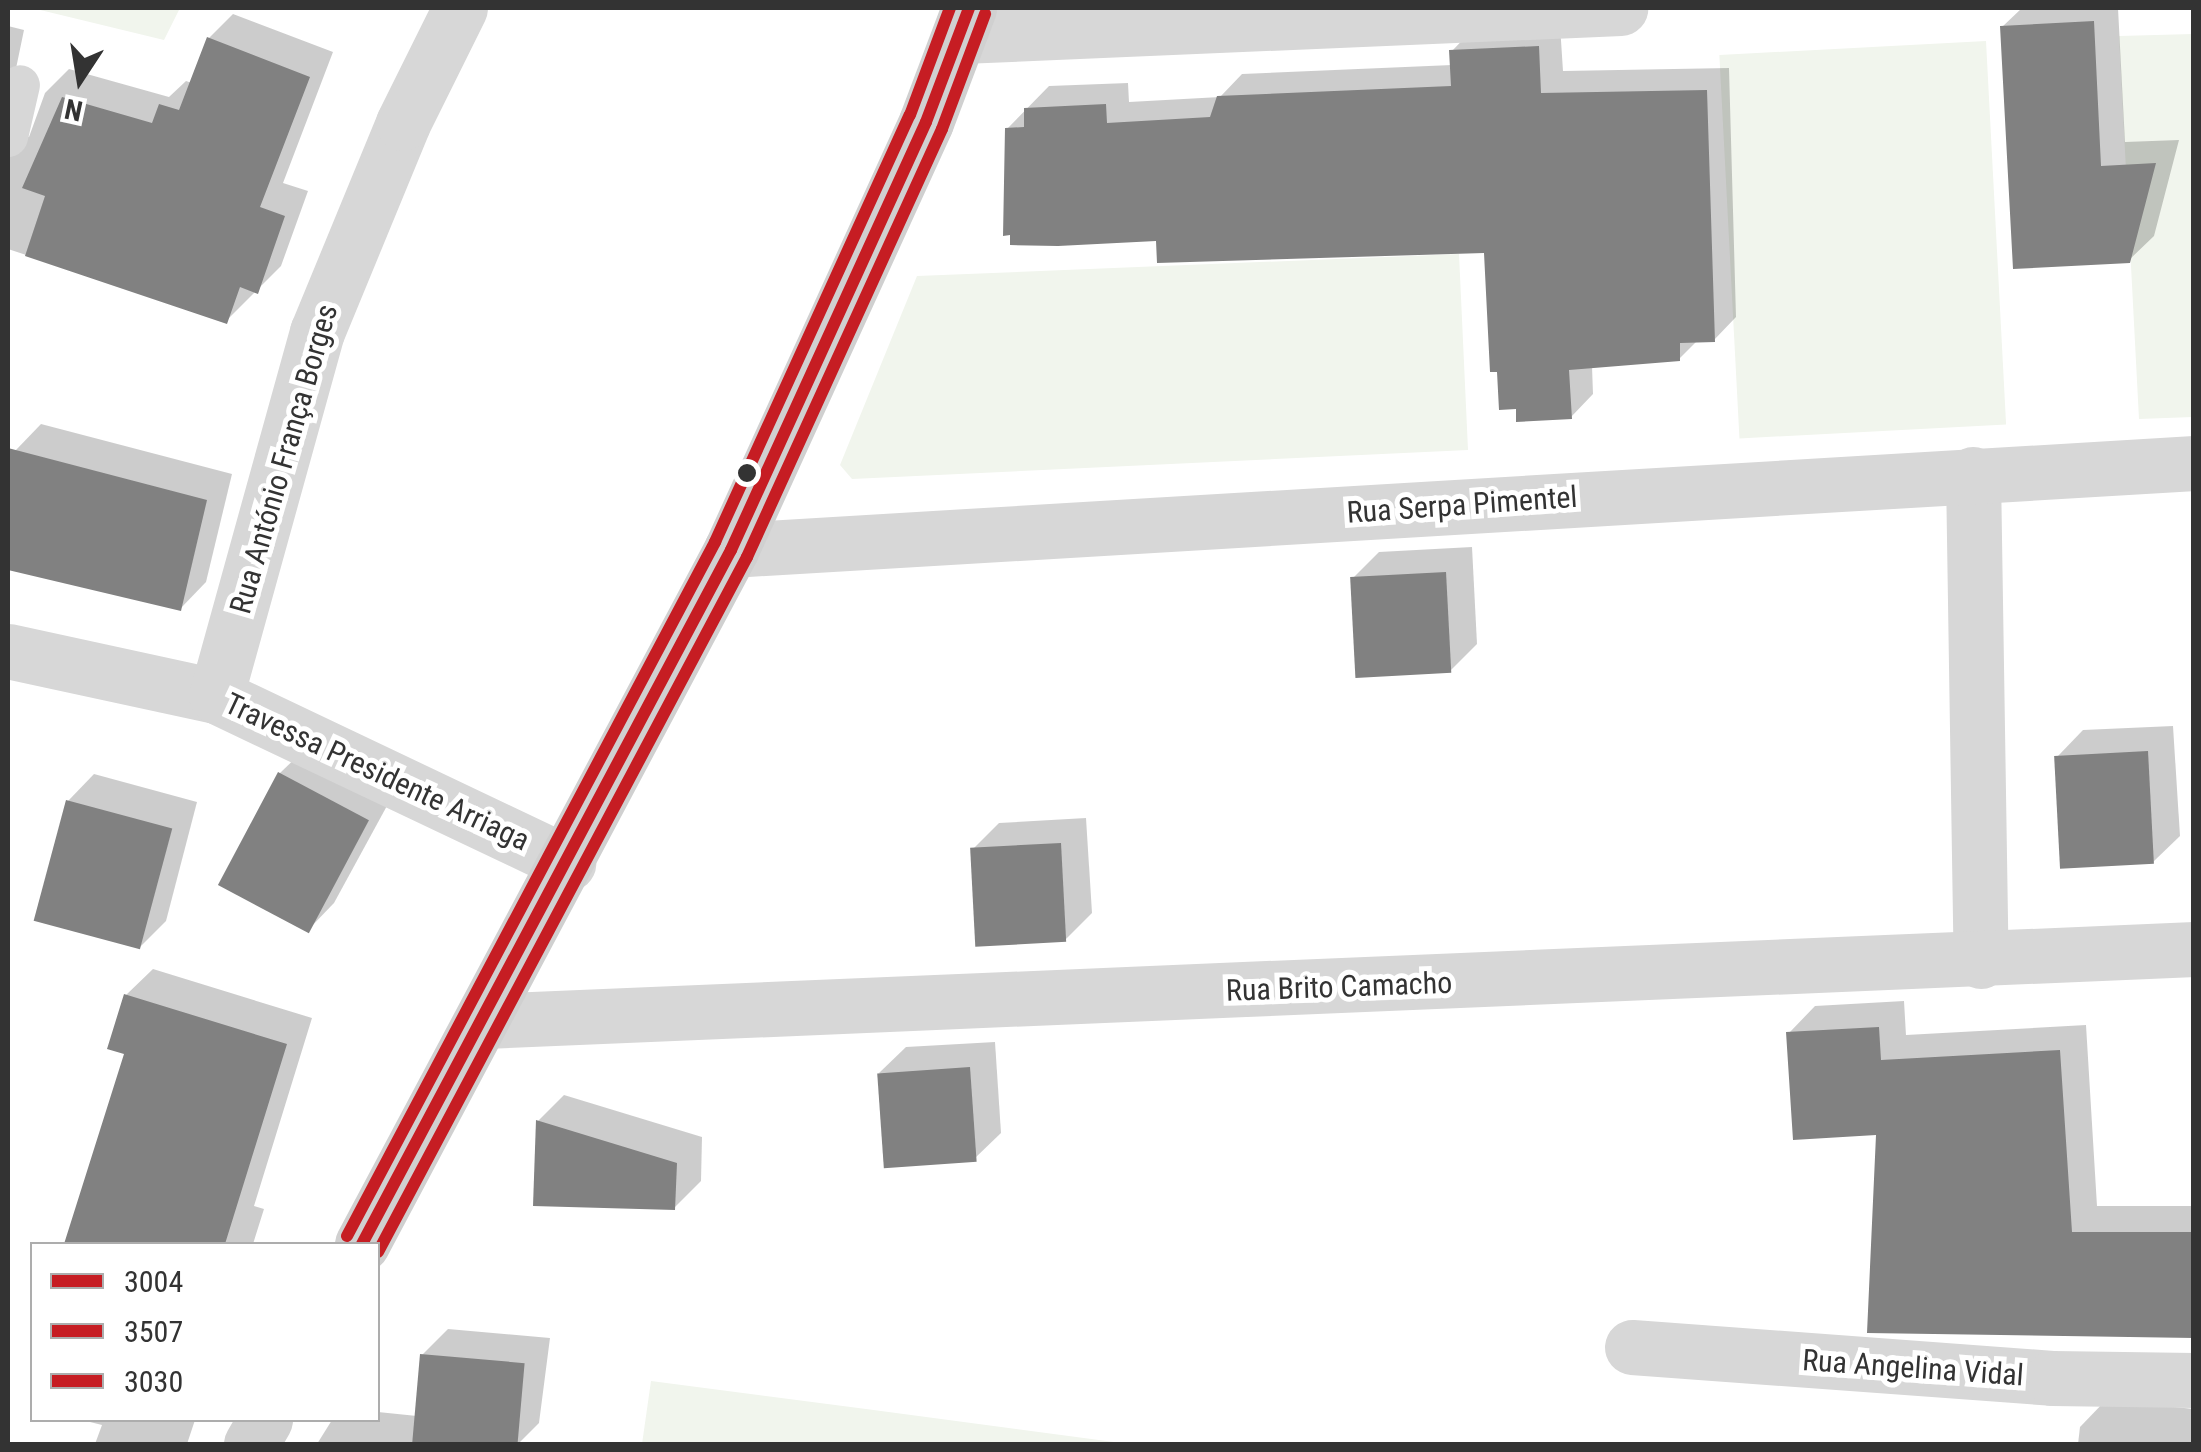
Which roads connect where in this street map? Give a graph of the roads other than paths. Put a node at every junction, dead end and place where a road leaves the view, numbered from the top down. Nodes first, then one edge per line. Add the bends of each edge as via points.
1 (460, 8) edge
2 (1620, 8) edge
3 (965, 22) edge
4 (20, 85) dead end
5 (8, 137) edge
6 (2194, 463) edge
7 (1973, 474) junction
8 (731, 550) junction
9 (8, 652) edge
10 (216, 696) junction
11 (568, 863) junction
12 (2194, 948) edge
13 (1981, 961) junction
14 (485, 1021) junction
15 (363, 1242) edge
16 (1632, 1348) dead end
17 (2194, 1380) edge
18 (264, 1422) edge
19 (252, 1444) edge

1 - 10 street, Rua António França Borges via 403,122 317,332
2 - 3 street
3 - 8 street
4 - 5 lane
6 - 7 street, Rua Serpa Pimentel
7 - 8 street, Rua Serpa Pimentel
7 - 13 street
8 - 11 street
9 - 10 street, Travessa Presidente Arriaga
10 - 11 street, Travessa Presidente Arriaga
11 - 14 street
12 - 13 street, Rua Brito Camacho
13 - 14 street, Rua Brito Camacho
14 - 15 street
16 - 17 street, Rua Angelina Vidal via 2052,1378
18 - 19 street

